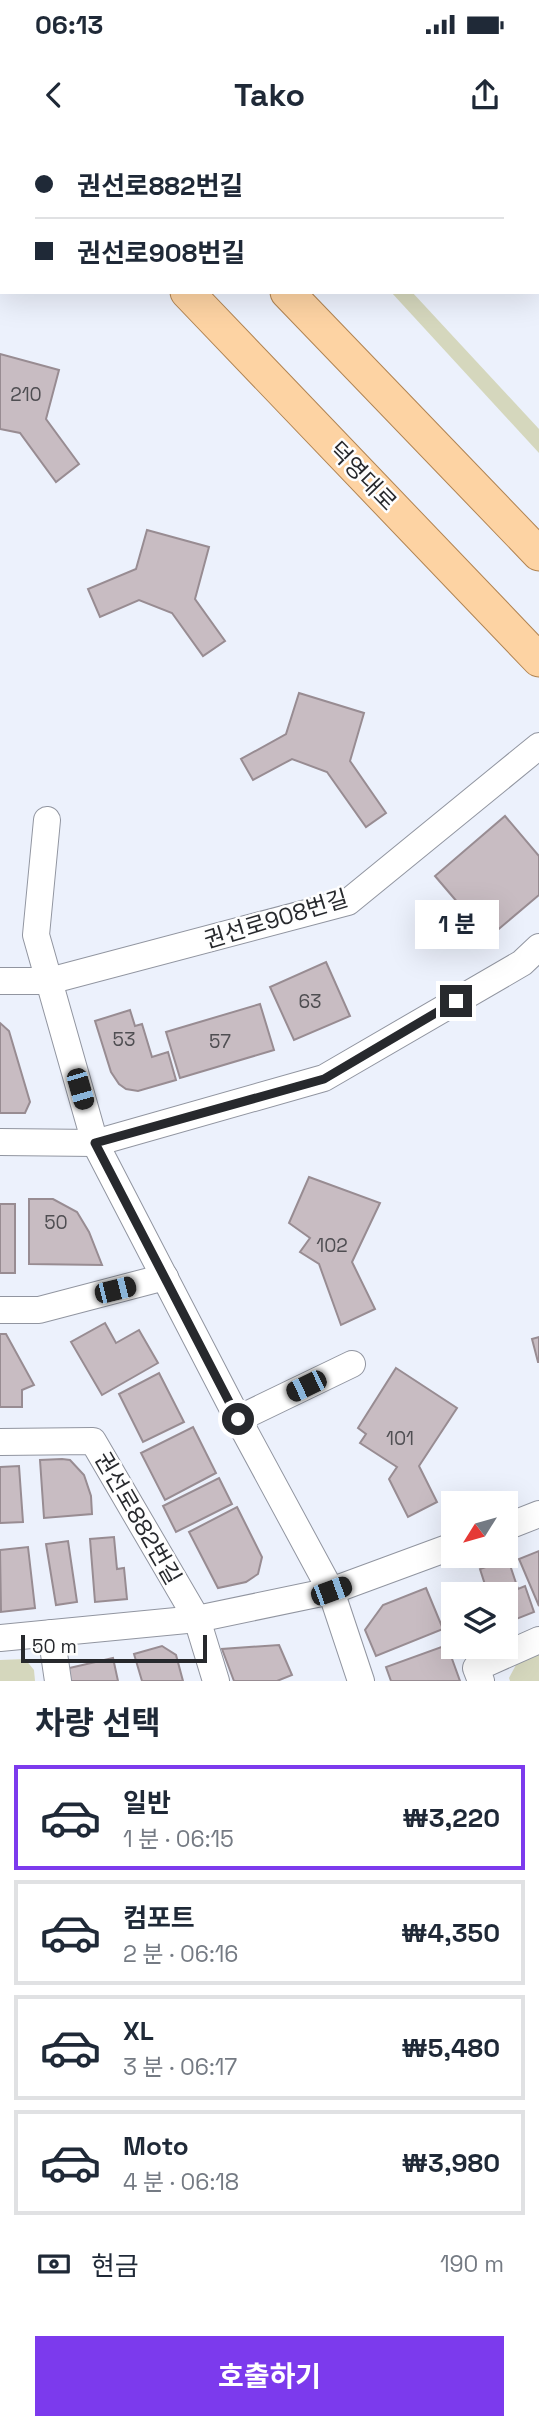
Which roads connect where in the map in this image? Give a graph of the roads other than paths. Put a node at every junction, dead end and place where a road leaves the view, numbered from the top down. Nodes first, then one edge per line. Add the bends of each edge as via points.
1 (189, 294) edge
2 (289, 294) edge
3 (539, 554) edge
4 (539, 660) edge
5 (539, 746) edge
6 (47, 820) dead end
7 (539, 947) edge
8 (0, 981) edge
9 (49, 981) junction
10 (0, 1142) edge
11 (95, 1143) junction
12 (165, 1277) junction
13 (0, 1310) edge
14 (352, 1364) dead end
15 (238, 1419) junction
16 (0, 1441) edge
17 (539, 1514) edge
18 (518, 1522) edge
19 (441, 1550) edge
20 (331, 1591) junction
21 (197, 1619) junction
22 (51, 1633) junction
23 (0, 1638) edge
24 (539, 1640) edge
25 (58, 1681) edge
26 (216, 1681) edge
27 (361, 1681) edge
28 (481, 1681) edge

1 - 4 main road, 덕영대로
2 - 3 main road
5 - 9 street, 권선로908번길 via 348,902
6 - 9 street via 36,935
7 - 11 street via 522,962 324,1079
8 - 9 street, 권선로908번길
9 - 11 street
10 - 11 street
11 - 12 street
12 - 13 street via 39,1310
12 - 15 street
14 - 15 street
15 - 20 street
16 - 21 street, 권선로882번길 via 93,1441
17 - 18 street
19 - 20 street
20 - 21 street
20 - 27 street
21 - 22 street
21 - 26 street, 권선로882번길
22 - 23 street
22 - 25 street
24 - 28 street via 476,1668

